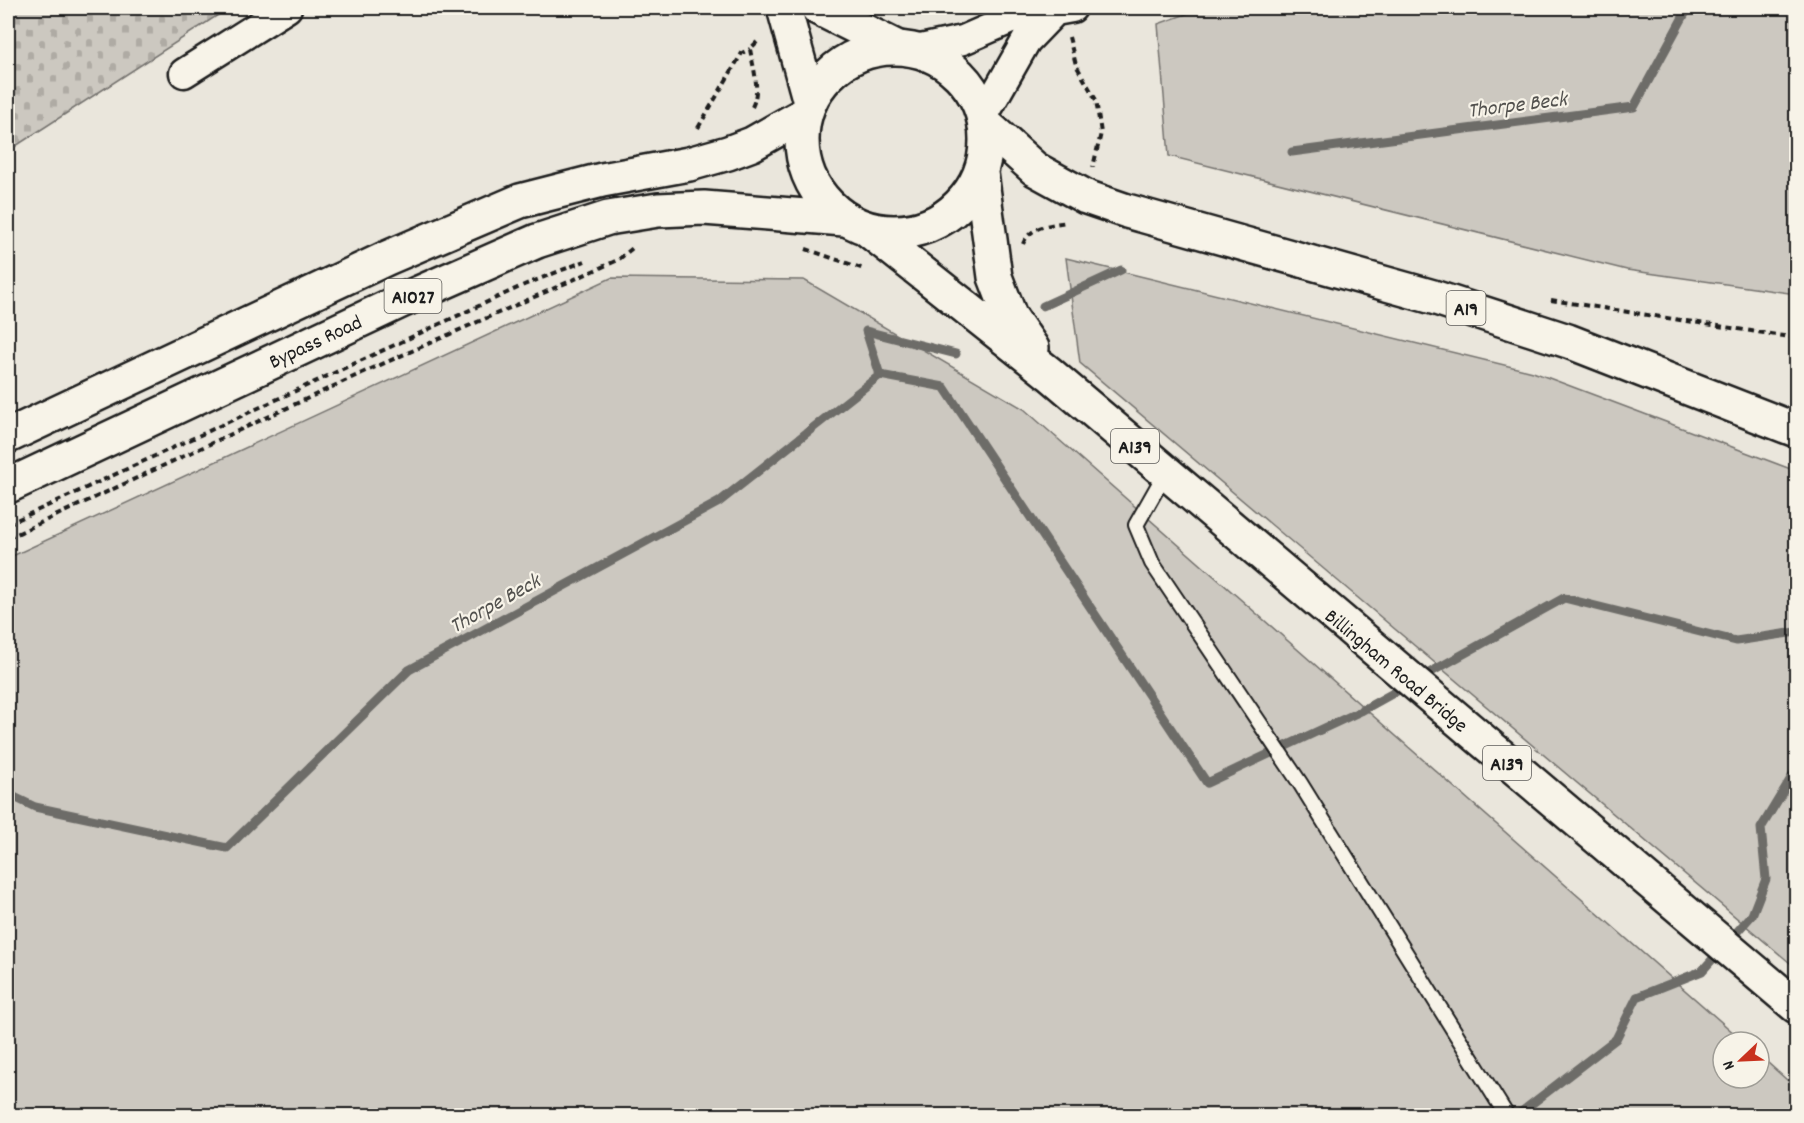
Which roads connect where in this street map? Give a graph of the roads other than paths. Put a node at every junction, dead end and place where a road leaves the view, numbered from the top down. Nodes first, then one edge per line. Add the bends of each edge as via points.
1 (287, 8) edge
2 (784, 8) edge
3 (818, 8) edge
4 (1063, 10) edge
5 (906, 49) junction
6 (184, 73) dead end
7 (807, 108) junction
8 (985, 120) junction
9 (981, 173) junction
10 (856, 224) junction
11 (1050, 374) junction
12 (1797, 430) edge
13 (8, 436) edge
14 (1166, 472) junction
15 (8, 486) edge
16 (1797, 1006) edge
17 (1507, 1116) edge

1 - 6 street
2 - 7 main road
3 - 5 main road
4 - 5 street via 1011,19 963,40
4 - 8 street via 1026,41
5 - 7 main road via 869,51 844,62 824,79
5 - 8 main road via 939,59 958,73 974,93
7 - 10 main road via 801,143 807,172 822,199
7 - 13 main road, A1027 via 752,144 728,153 520,201 387,258
8 - 9 main road via 987,149
8 - 12 main road, A19 via 1035,169 1090,182 1127,211 1433,297 1568,341
9 - 10 main road via 968,198 948,217 922,229 895,234
9 - 11 main road, A139 via 995,277 1010,315
10 - 11 main road, A139
10 - 15 main road, Bypass Road / A1027 via 704,208 608,218 537,241 413,295
11 - 14 main road, A139
14 - 16 main road, Billingham Road Bridge / A139
14 - 17 lane via 1136,525 1152,563 1300,783

